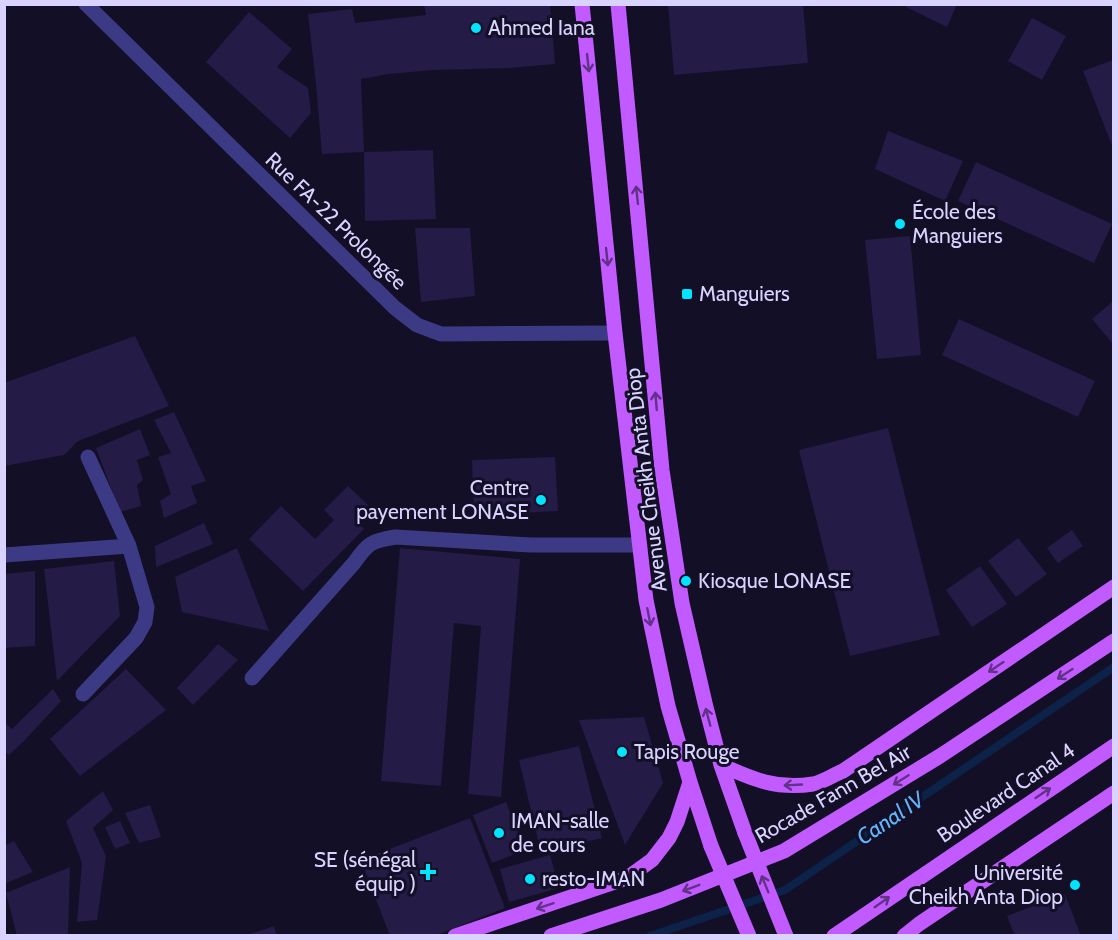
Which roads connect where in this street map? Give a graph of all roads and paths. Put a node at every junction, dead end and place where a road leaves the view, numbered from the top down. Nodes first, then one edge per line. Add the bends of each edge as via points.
1 (86, 4) edge
2 (582, 4) edge
3 (618, 4) edge
4 (615, 333) junction
5 (88, 457) dead end
6 (640, 545) junction
7 (129, 546) junction
8 (4, 555) edge
9 (1113, 587) edge
10 (1113, 641) edge
11 (252, 678) dead end
12 (83, 694) dead end
13 (1113, 746) edge
14 (721, 765) junction
15 (690, 782) junction
16 (1113, 793) edge
17 (455, 936) edge
18 (550, 936) edge
19 (749, 936) edge
20 (786, 936) edge
21 (834, 936) edge
22 (904, 936) edge

1 - 4 street, Rue FA-22 Prolongée via 417,325 441,334
2 -> 4 main road, Avenue Cheikh Anta Diop
14 -> 3 main road, Avenue Cheikh Anta Diop via 682,603 662,470
4 - 6 main road, Avenue Cheikh Anta Diop
5 - 7 street
6 - 11 street via 531,545 395,537 377,540 365,547
6 -> 15 main road, Avenue Cheikh Anta Diop via 657,655
7 - 8 street
7 - 12 street via 147,607 145,622 136,638
9 -> 14 main road via 843,771 814,783 784,786 756,780
10 -> 18 main road, Rocade Fann Bel Air via 940,756 784,851 662,900
21 -> 13 main road, Boulevard Canal 4
20 -> 14 main road, Avenue Cheikh Anta Diop, bridge
15 -> 17 main road via 669,838 652,860 627,878
15 - 19 main road, Avenue Cheikh Anta Diop, bridge via 711,846
16 - 22 main road

